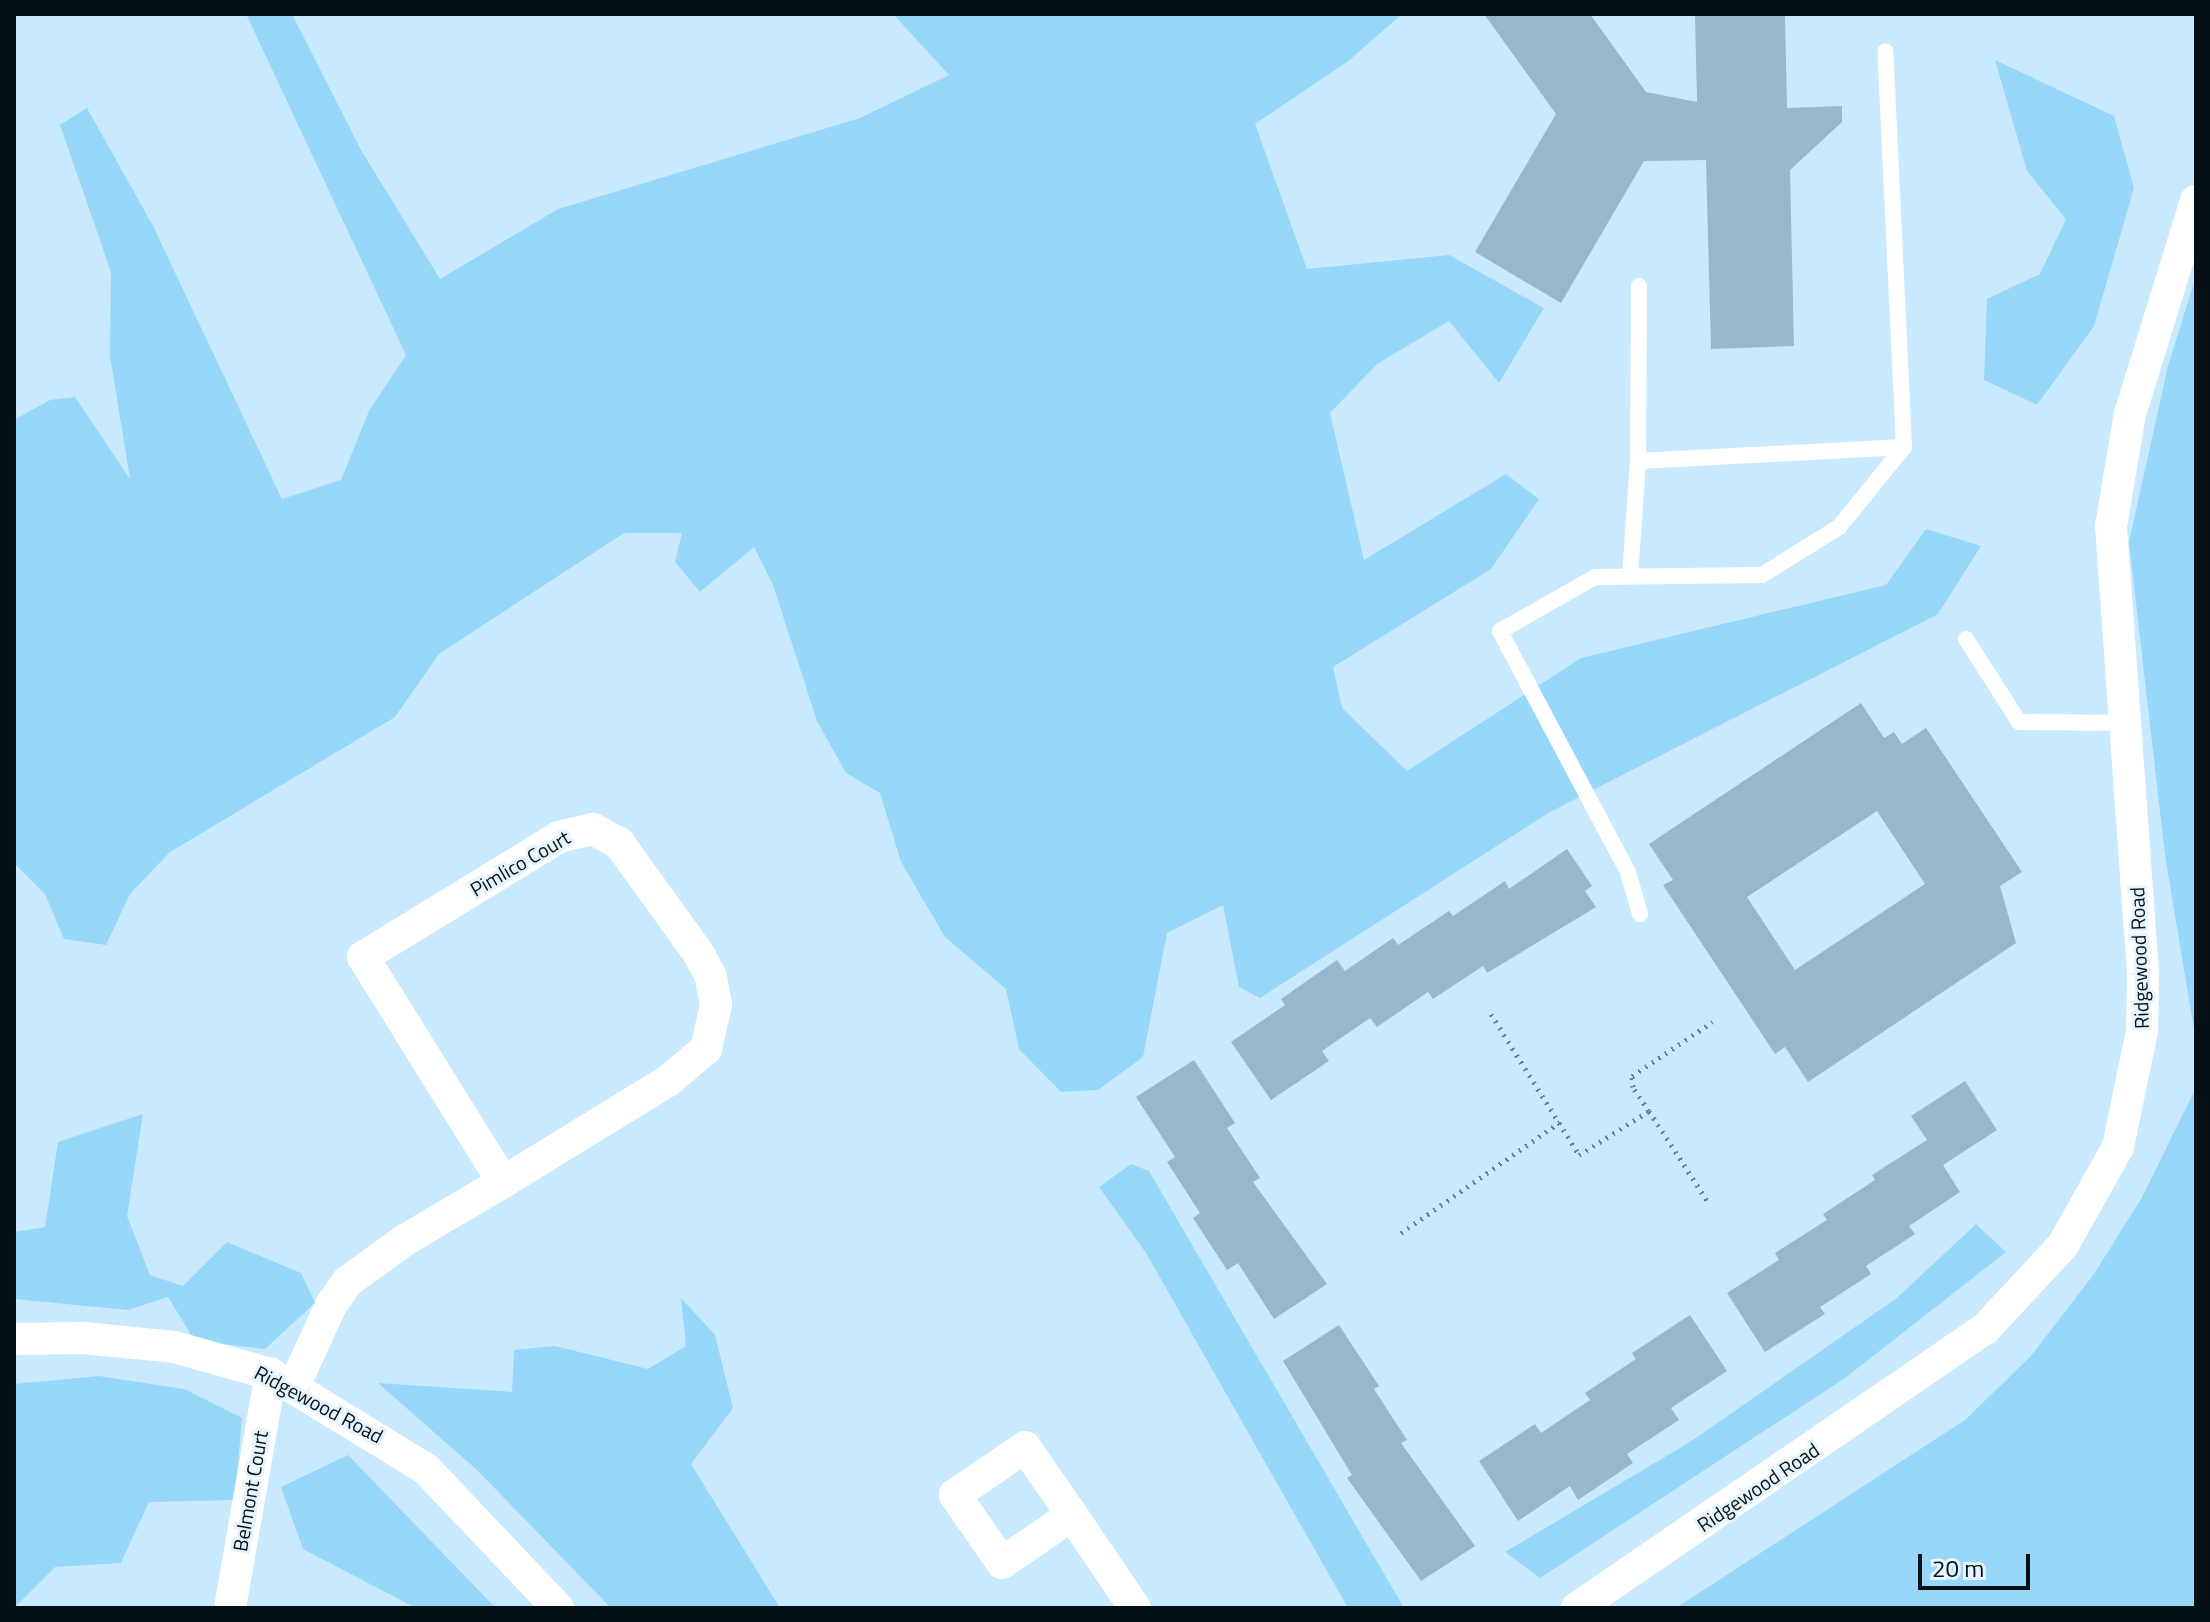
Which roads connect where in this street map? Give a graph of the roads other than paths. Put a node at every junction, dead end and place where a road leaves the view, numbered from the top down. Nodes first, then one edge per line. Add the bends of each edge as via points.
1 (1885, 51) dead end
2 (2196, 201) edge
3 (1639, 286) dead end
4 (1904, 447) junction
5 (1638, 461) junction
6 (1630, 576) junction
7 (1966, 639) dead end
8 (2125, 723) junction
9 (1640, 914) dead end
10 (503, 1182) junction
11 (14, 1339) edge
12 (283, 1380) junction
13 (1072, 1515) dead end
14 (230, 1608) edge
15 (558, 1608) edge
16 (1135, 1608) edge
17 (1577, 1608) edge

1 - 4 lane
2 - 8 street, Ridgewood Road via 2138,386 2118,471 2111,526
3 - 5 lane
4 - 5 lane
4 - 6 lane via 1839,527 1762,575
5 - 6 lane
6 - 9 lane via 1595,577 1500,631 1628,872
7 - 8 lane via 2019,722
8 - 17 street, Ridgewood Road via 2142,1031 2118,1147 2093,1199 2027,1289 1974,1338
10 - 10 street, Pimlico Court via 683,1071 713,1036 714,993 699,954 619,843 593,829 559,837 363,957
10 - 12 street, Pimlico Court via 347,1282
11 - 12 street, Ridgewood Road via 83,1338 174,1347
12 - 14 street, Belmont Court
12 - 15 street, Ridgewood Road via 426,1469
13 - 16 street

